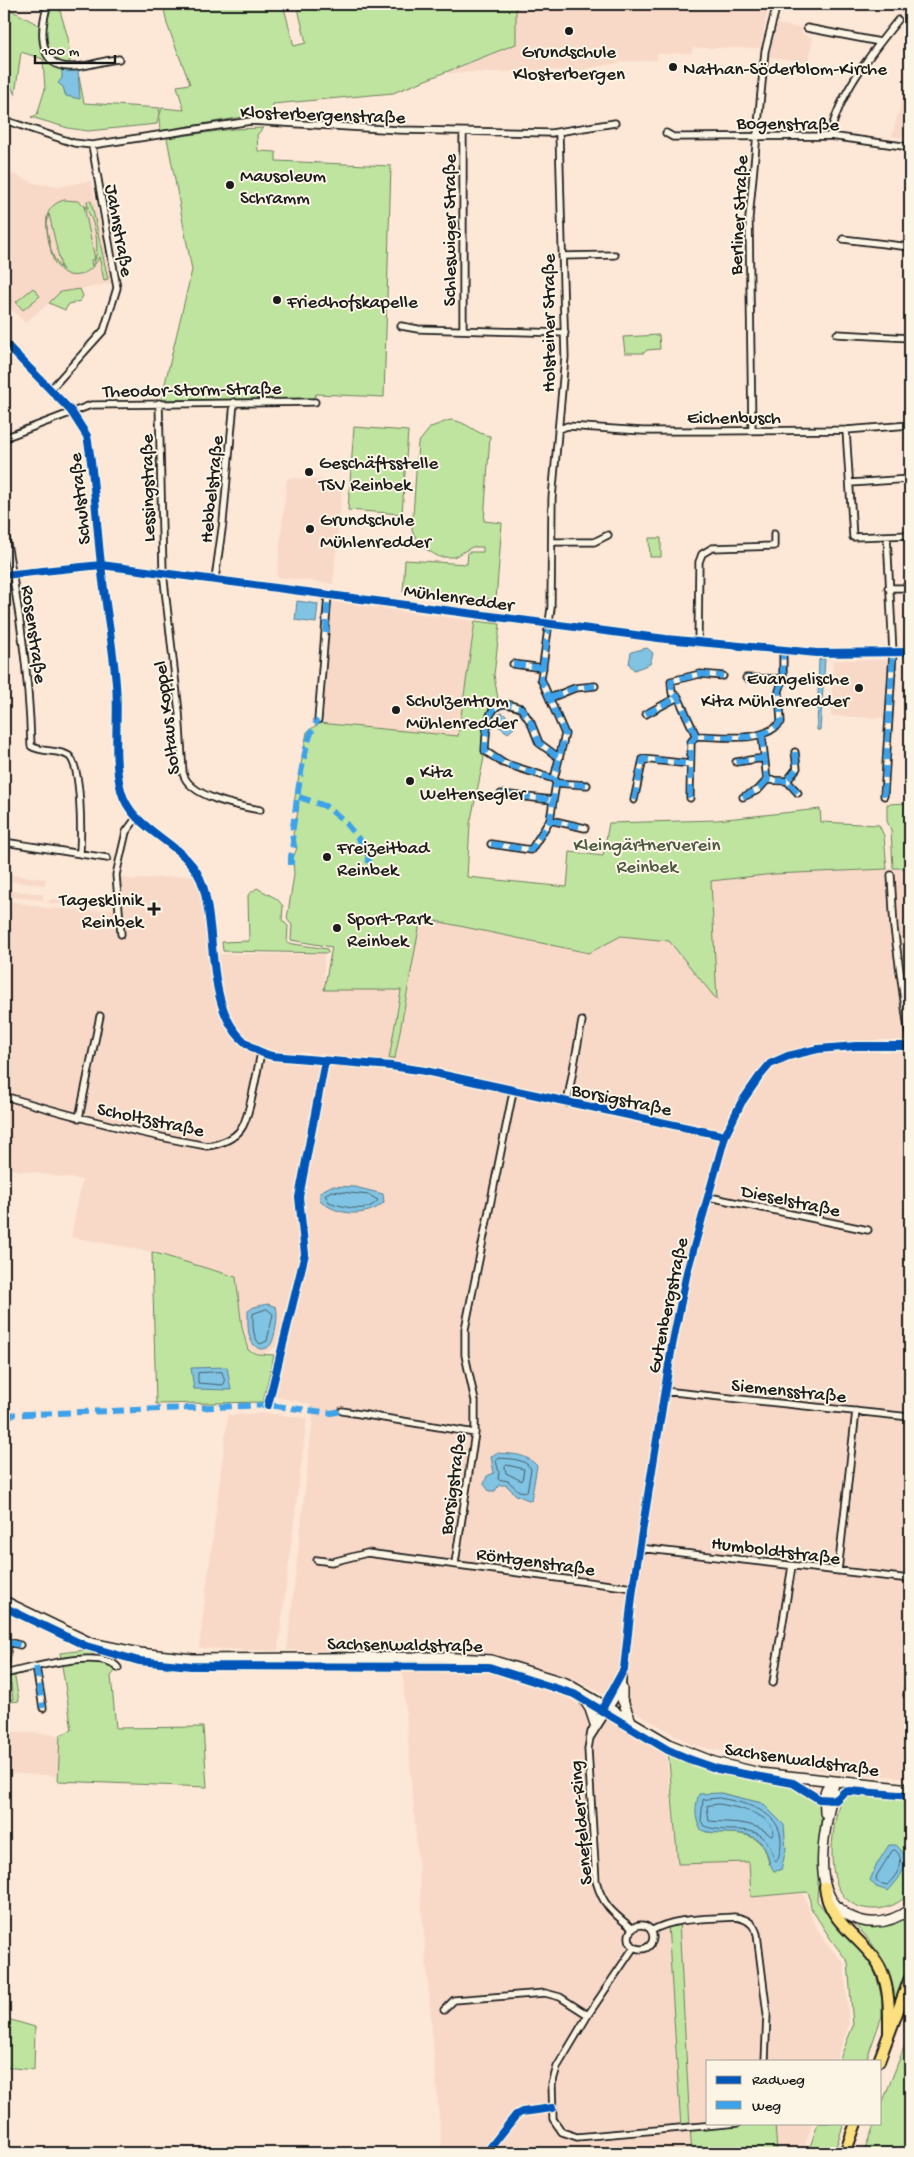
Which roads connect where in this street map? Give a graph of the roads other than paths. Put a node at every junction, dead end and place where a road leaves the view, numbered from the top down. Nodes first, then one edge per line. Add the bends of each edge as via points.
1 (48, 4) edge
2 (777, 4) edge
3 (903, 4) edge
4 (910, 11) edge
5 (898, 20) dead end
6 (807, 28) dead end
7 (880, 42) junction
8 (119, 59) dead end
9 (4, 120) edge
10 (615, 123) dead end
11 (464, 132) junction
12 (559, 134) junction
13 (666, 134) dead end
14 (756, 136) junction
15 (830, 136) junction
16 (92, 145) junction
17 (910, 147) edge
18 (843, 239) dead end
19 (910, 246) edge
20 (615, 254) dead end
21 (562, 256) junction
22 (401, 326) dead end
23 (463, 329) junction
24 (565, 333) junction
25 (837, 334) dead end
26 (910, 338) edge
27 (4, 342) edge
28 (51, 389) junction
29 (234, 402) junction
30 (314, 402) dead end
31 (159, 404) junction
32 (71, 411) junction
33 (910, 425) edge
34 (558, 430) junction
35 (752, 430) junction
36 (846, 430) junction
37 (4, 438) edge
38 (910, 479) edge
39 (850, 483) junction
40 (4, 528) edge
41 (774, 534) dead end
42 (608, 535) dead end
43 (910, 535) edge
44 (887, 536) junction
45 (552, 542) junction
46 (101, 565) junction
47 (163, 572) junction
48 (12, 573) junction
49 (4, 575) edge
50 (215, 579) junction
51 (888, 588) junction
52 (910, 588) edge
53 (328, 595) junction
54 (549, 625) junction
55 (698, 643) junction
56 (783, 651) junction
57 (910, 652) edge
58 (893, 653) junction
59 (513, 664) dead end
60 (543, 668) junction
61 (723, 676) dead end
62 (746, 678) dead end
63 (783, 679) junction
64 (595, 686) dead end
65 (678, 697) junction
66 (550, 698) junction
67 (646, 714) dead end
68 (318, 720) dead end
69 (696, 736) junction
70 (762, 736) junction
71 (795, 752) dead end
72 (558, 757) junction
73 (764, 758) junction
74 (736, 762) dead end
75 (690, 764) junction
76 (767, 780) junction
77 (555, 781) junction
78 (787, 781) junction
79 (587, 785) dead end
80 (798, 793) dead end
81 (501, 794) dead end
82 (884, 796) dead end
83 (743, 797) dead end
84 (690, 798) dead end
85 (552, 800) junction
86 (634, 800) dead end
87 (260, 810) dead end
88 (137, 817) junction
89 (550, 820) junction
90 (585, 828) dead end
91 (4, 842) edge
92 (491, 844) dead end
93 (80, 853) junction
94 (108, 858) dead end
95 (891, 875) dead end
96 (121, 934) dead end
97 (100, 1016) dead end
98 (582, 1022) dead end
99 (910, 1045) edge
100 (261, 1053) junction
101 (513, 1092) junction
102 (4, 1096) edge
103 (567, 1103) junction
104 (80, 1118) junction
105 (725, 1136) junction
106 (709, 1197) junction
107 (868, 1230) dead end
108 (664, 1391) junction
109 (342, 1411) dead end
110 (856, 1411) junction
111 (910, 1417) edge
112 (475, 1432) junction
113 (639, 1548) junction
114 (317, 1560) dead end
115 (455, 1563) junction
116 (792, 1566) junction
117 (838, 1571) junction
118 (910, 1579) edge
119 (633, 1588) junction
120 (4, 1601) edge
121 (6, 1642) edge
122 (20, 1645) dead end
123 (36, 1667) junction
124 (118, 1668) dead end
125 (4, 1674) edge
126 (623, 1674) junction
127 (910, 1674) edge
128 (773, 1683) dead end
129 (577, 1688) junction
130 (622, 1688) junction
131 (907, 1695) dead end
132 (608, 1706) junction
133 (42, 1708) dead end
134 (631, 1722) junction
135 (594, 1724) junction
136 (590, 1738) junction
137 (800, 1778) junction
138 (834, 1782) junction
139 (910, 1790) edge
140 (824, 1799) junction
141 (826, 1825) junction
142 (825, 1887) junction
143 (910, 1909) edge
144 (632, 1929) junction
145 (651, 1931) junction
146 (634, 1947) junction
147 (910, 1978) edge
148 (444, 2010) dead end
149 (588, 2015) junction
150 (889, 2033) junction
151 (765, 2060) edge
152 (879, 2060) edge
153 (552, 2108) junction
154 (726, 2124) edge
155 (856, 2124) edge
156 (486, 2153) edge
157 (845, 2153) edge

1 - 8 street via 42,32 44,49 55,63 72,67
2 - 14 street, Berliner Straße via 766,46
3 - 4 main road
5 - 7 street
6 - 7 street
7 - 15 street via 865,60
9 - 16 street, Klosterbergenstraße via 74,143
10 - 12 street, Klosterbergenstraße
11 - 12 street, Klosterbergenstraße
11 - 16 street, Klosterbergenstraße via 251,121
11 - 23 street, Schleswiger Straße
12 - 21 street, Holsteiner Straße
13 - 14 street, Bogenstraße via 673,137
14 - 15 street, Bogenstraße
14 - 35 street, Berliner Straße via 748,231
15 - 17 street, Bogenstraße
16 - 28 street, Jahnstraße via 117,288 104,330
18 - 19 street
20 - 21 street
21 - 24 street, Holsteiner Straße
22 - 23 street
23 - 24 street
24 - 34 street, Holsteiner Straße
25 - 26 street
27 - 28 street, Schulstraße
28 - 32 street, Schulstraße
29 - 30 street, Theodor-Storm-Straße
29 - 31 street, Theodor-Storm-Straße
29 - 50 street, Hebbelstraße
31 - 32 street, Theodor-Storm-Straße via 91,405
31 - 47 street, Lessingstraße
32 - 37 street, Theodor-Storm-Straße
32 - 46 street, Schulstraße via 87,436 89,446
33 - 36 street, Eichenbusch
34 - 35 street, Eichenbusch via 567,426 643,431
34 - 45 street, Holsteiner Straße
35 - 36 street, Eichenbusch
36 - 39 street
38 - 39 street
39 - 44 street via 853,537
40 - 48 street, Rosenstraße
41 - 55 street via 774,546 712,548 702,554 698,562
42 - 45 street via 594,542
43 - 44 street
44 - 51 street
45 - 54 street, Holsteiner Straße
46 - 47 street, Mühlenredder
46 - 48 street, Mühlenredder
46 - 88 street, Schulstraße via 116,685 118,774 121,792
47 - 50 street, Mühlenredder
47 - 87 street, Soltaus Koppel via 184,779 197,791
48 - 49 street, Mühlenredder
48 - 93 street, Rosenstraße via 30,690 31,746 65,755 73,762 81,812
50 - 53 street, Mühlenredder
51 - 52 street
51 - 58 street
53 - 54 street, Mühlenredder
53 - 68 street
54 - 55 street, Mühlenredder
54 - 60 street, Holsteiner Straße
55 - 56 street, Mühlenredder
56 - 58 street, Mühlenredder
56 - 63 street
57 - 58 street, Mühlenredder
58 - 82 street
59 - 60 street
60 - 66 street, Holsteiner Straße via 541,679
61 - 65 street via 700,674 670,682 672,693
62 - 63 street
63 - 70 street via 779,691 781,722
64 - 66 street via 576,688
65 - 67 street
65 - 69 street
66 - 72 street, Holsteiner Straße via 566,734
69 - 70 street
69 - 75 street via 691,742
70 - 73 street
71 - 78 street via 797,768
72 - 77 street, Holsteiner Straße
72 - 77 street via 539,743 521,708 504,704 494,708 488,720 485,751 503,763
73 - 74 street
73 - 76 street
75 - 84 street
75 - 86 street via 643,759
76 - 78 street
76 - 83 street via 758,790
77 - 79 street
77 - 85 street, Holsteiner Straße
78 - 80 street
81 - 85 street
85 - 89 street, Holsteiner Straße
88 - 96 street via 126,832 116,875
88 - 100 street, Schulstraße via 184,855 200,877 206,897 216,984 225,1016 234,1033
89 - 90 street
89 - 92 street via 531,850
91 - 93 street
93 - 94 street
95 - 99 street via 894,928
97 - 104 street
98 - 103 street
99 - 105 street, Gutenbergstraße via 818,1049 770,1064 741,1104
100 - 101 street via 396,1066
100 - 104 street, Scholtzstraße via 244,1125 232,1138 218,1144 208,1146 184,1142
101 - 103 street, Borsigstraße
101 - 112 street, Borsigstraße via 465,1329 465,1355 475,1401
102 - 104 street, Scholtzstraße
103 - 105 street, Borsigstraße
105 - 106 street, Gutenbergstraße
106 - 107 street, Dieselstraße
106 - 108 street, Gutenbergstraße via 686,1276
108 - 110 street, Siemensstraße
108 - 113 street, Gutenbergstraße
109 - 112 street
110 - 111 street, Siemensstraße
110 - 117 street
112 - 115 street, Borsigstraße
113 - 116 street, Humboldtstraße
113 - 119 street, Gutenbergstraße
114 - 115 street, Röntgenstraße via 332,1562 367,1553
115 - 119 street, Röntgenstraße
116 - 117 street, Humboldtstraße
116 - 128 street
117 - 118 street, Humboldtstraße
119 - 126 street, Gutenbergstraße
120 - 129 main road, Sachsenwaldstraße via 91,1643 140,1654 193,1659 440,1657 491,1660 540,1673
121 - 122 street
121 - 125 street
123 - 124 street via 73,1659 106,1660
123 - 125 street
123 - 133 street
126 - 130 street
126 - 132 street, Gutenbergstraße
127 - 131 street
129 - 132 main road, Sachsenwaldstraße
129 - 135 main road via 590,1709
130 - 132 street
130 - 134 main road via 622,1699
132 - 134 main road, Sachsenwaldstraße
132 - 135 street, Senefelder-Ring
132 - 136 street
134 - 137 main road, Sachsenwaldstraße via 714,1762
135 - 136 street, Senefelder-Ring
136 - 144 street, Senefelder-Ring via 596,1881 606,1906
137 - 138 main road, Sachsenwaldstraße
137 - 140 main road via 818,1789
138 - 139 main road, Sachsenwaldstraße
138 - 140 main road via 826,1787
138 - 141 main road
140 - 141 main road
141 - 142 main road
142 - 143 main road via 838,1906 860,1920 893,1920
142 - 150 highway via 834,1915 867,1950 882,1972 888,1993
144 - 145 street via 642,1925
144 - 146 street via 629,1938
145 - 146 street via 649,1946 642,1949
145 - 151 street via 664,1924 734,1917 742,1918 753,1926 757,1934 767,2014
146 - 149 street
147 - 150 highway
148 - 149 street via 454,2000 545,1993 560,1997
149 - 153 street via 556,2067
150 - 152 highway
153 - 154 street via 553,2119 562,2132 577,2137
153 - 156 street via 528,2110 516,2115
155 - 157 highway

